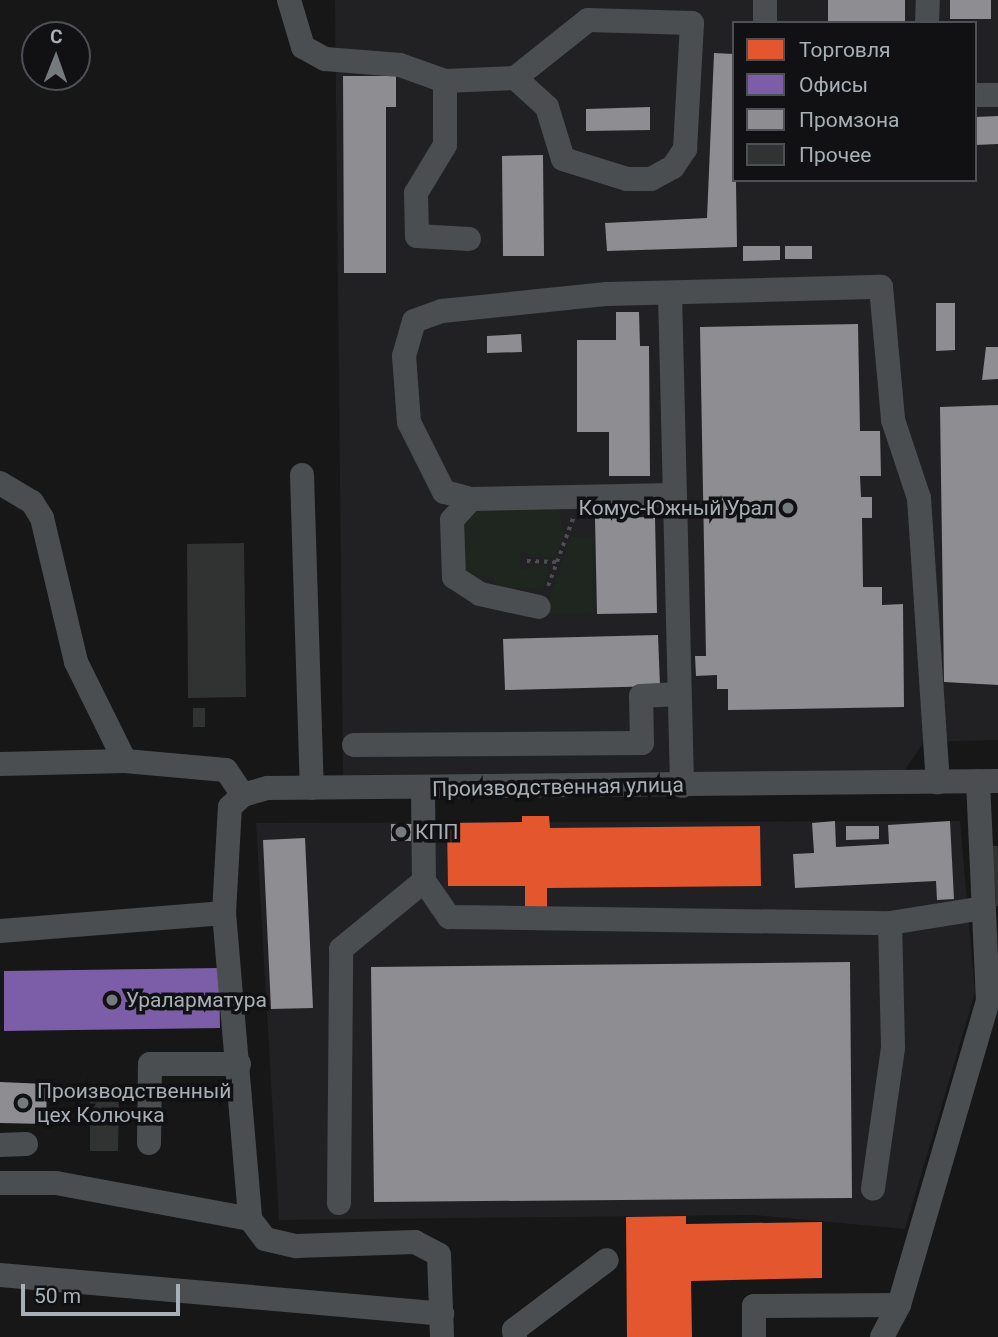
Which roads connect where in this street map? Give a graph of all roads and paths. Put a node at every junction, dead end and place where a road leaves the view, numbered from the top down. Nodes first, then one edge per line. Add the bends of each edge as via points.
1 (289, 0) edge
2 (765, 0) edge
3 (928, 0) edge
4 (765, 21) edge
5 (927, 21) edge
6 (515, 78) junction
7 (444, 81) junction
8 (977, 95) edge
9 (998, 95) edge
10 (469, 239) dead end
11 (670, 293) junction
12 (302, 475) dead end
13 (0, 483) edge
14 (675, 495) junction
15 (581, 497) junction
16 (471, 499) junction
17 (527, 561) dead end
18 (557, 562) junction
19 (539, 607) joint
20 (679, 694) junction
21 (355, 745) dead end
22 (125, 761) junction
23 (0, 764) edge
24 (988, 781) edge
25 (938, 782) junction
26 (682, 786) junction
27 (312, 788) junction
28 (424, 789) junction
29 (243, 794) junction
30 (989, 824) edge
31 (425, 881) junction
32 (984, 908) junction
33 (225, 913) junction
34 (890, 923) junction
35 (0, 931) edge
36 (239, 1064) junction
37 (149, 1143) dead end
38 (26, 1144) dead end
39 (0, 1145) edge
40 (0, 1184) edge
41 (873, 1189) dead end
42 (339, 1203) dead end
43 (250, 1219) junction
44 (607, 1260) dead end
45 (0, 1275) edge
46 (899, 1305) junction
47 (442, 1325) edge
48 (515, 1337) edge
49 (754, 1337) edge
50 (882, 1337) edge

1 - 7 street via 303,47 325,59 400,65
2 - 4 street
3 - 5 street
6 - 6 street via 547,107 563,159 651,179 673,167 685,149 692,23 589,20
6 - 7 street
7 - 10 street via 445,145 416,193 417,236
8 - 9 street
11 - 14 street
11 - 16 street via 442,311 414,321 404,356 409,422 444,492
11 - 25 street via 881,287 893,420 919,498
12 - 27 street
13 - 22 street via 32,502 42,518 76,662
14 - 15 street
14 - 20 street
15 - 16 street
15 - 18 path
16 - 19 street via 452,520 454,577 480,594
17 - 18 path
18 - 19 path
20 - 21 street via 641,696 642,743
20 - 26 street
22 - 23 street
22 - 29 street via 226,770
24 - 25 street, Производственная улица
24 - 30 street
25 - 26 street, Производственная улица
26 - 28 street, Производственная улица
27 - 28 street, Производственная улица
27 - 29 street, Производственная улица
28 - 31 street
29 - 33 street via 230,807 225,825
30 - 32 street
31 - 34 street via 438,908 469,922
31 - 42 street via 341,949
32 - 34 street
32 - 46 street via 988,1001
33 - 35 street
33 - 36 street
34 - 41 street via 892,1048
36 - 37 street via 150,1065
36 - 43 street
38 - 39 street
40 - 43 street via 56,1183
43 - 47 street via 265,1239 296,1246 415,1242 439,1255
44 - 48 street via 514,1330
45 - 47 street
46 - 49 street via 754,1306
46 - 50 street

